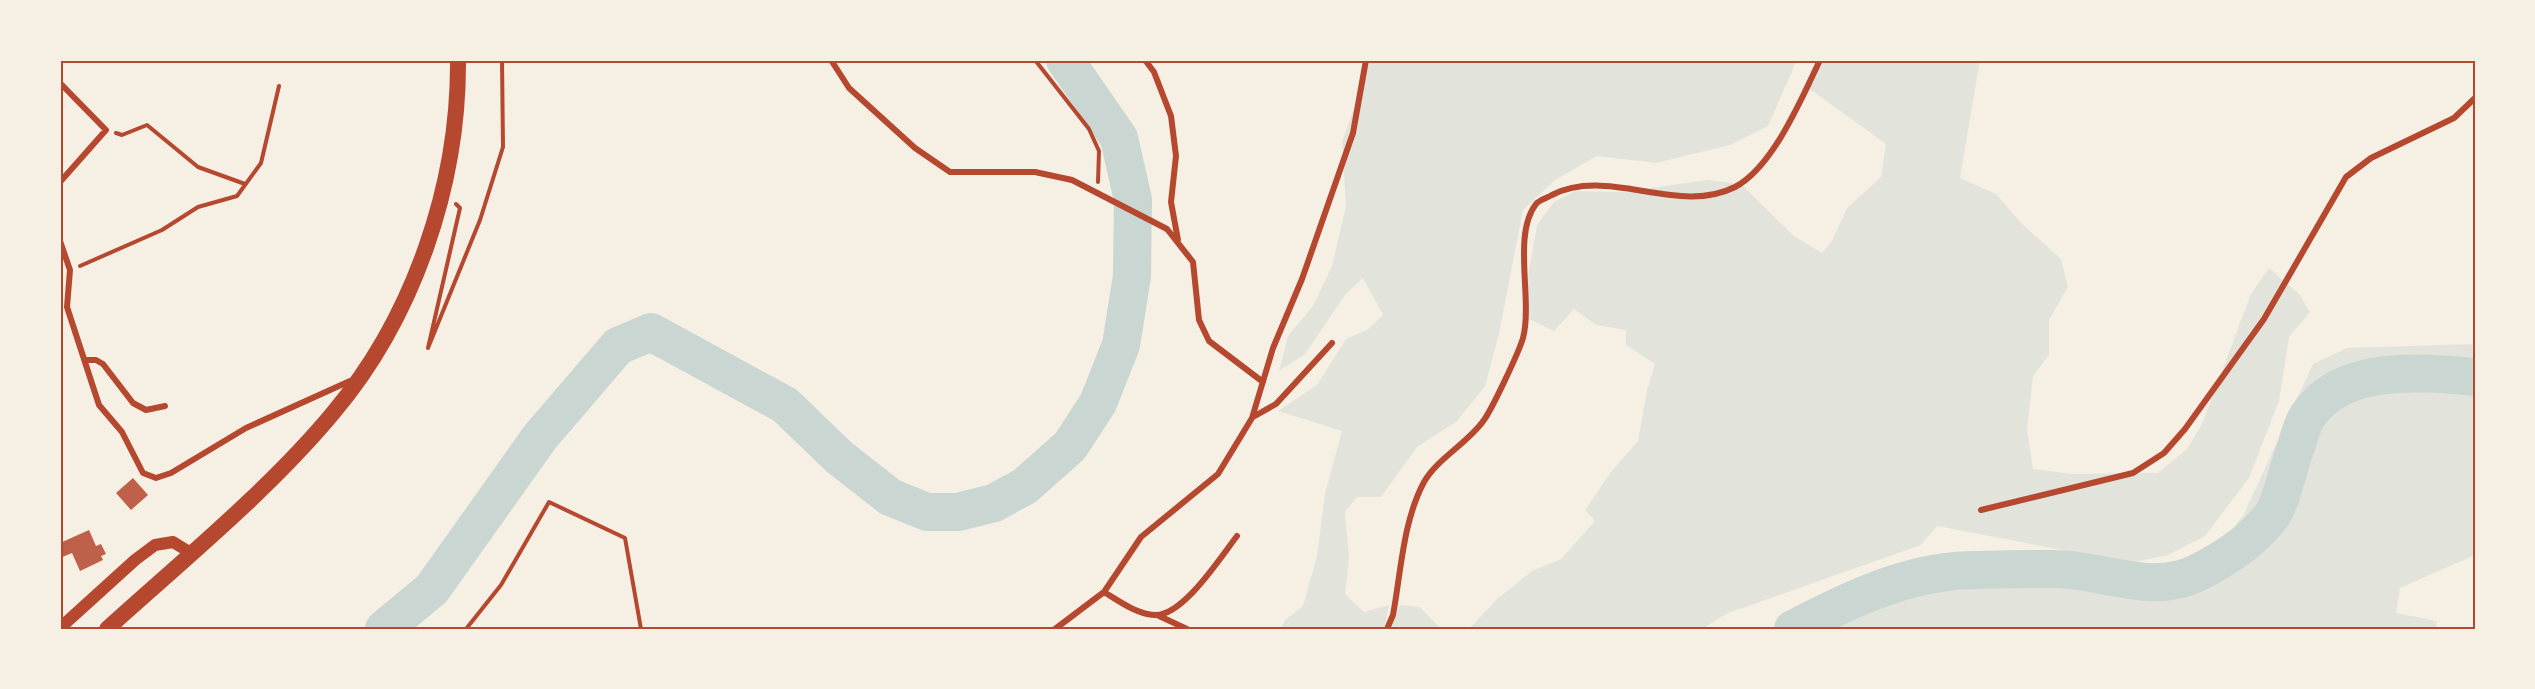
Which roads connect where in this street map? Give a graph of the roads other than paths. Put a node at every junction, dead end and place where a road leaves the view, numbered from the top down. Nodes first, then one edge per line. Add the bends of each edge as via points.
1 (458, 60) edge
2 (831, 60) edge
3 (1145, 60) edge
4 (1366, 60) edge
5 (1820, 60) edge
6 (60, 83) edge
7 (2475, 98) edge
8 (60, 182) edge
9 (60, 241) edge
10 (1179, 244) junction
11 (1332, 343) dead end
12 (85, 360) junction
13 (359, 377) junction
14 (1263, 382) junction
15 (165, 406) dead end
16 (1252, 418) junction
17 (1981, 510) dead end
18 (1237, 536) dead end
19 (191, 553) junction
20 (1104, 592) junction
21 (1156, 615) junction
22 (61, 626) edge
23 (107, 629) edge
24 (1055, 629) edge
25 (1187, 629) edge
26 (1387, 629) edge

1 - 13 highway via 453,135 443,190 407,292 389,330
2 - 10 street via 849,88 915,148 950,172 1035,172 1072,180 1167,229
3 - 10 street via 1154,72 1171,116 1176,156 1171,202
4 - 14 street via 1353,133
5 - 26 street via 1774,147 1735,187 1698,196 1568,187 1537,203 1526,230 1523,338 1485,420 1425,481 1411,516
6 - 8 street via 106,130
7 - 17 street via 2454,118 2371,158 2346,177 2264,319 2164,453 2145,468 2115,479
9 - 12 street via 70,270 67,307
10 - 14 street via 1193,262 1199,320 1209,341
11 - 16 street via 1276,404
12 - 13 street via 99,405 122,432 143,473 156,477 171,473 246,428
12 - 15 street via 103,364 133,403 146,410
13 - 19 highway via 300,449
14 - 16 street
16 - 20 street via 1218,474 1141,537
18 - 21 street via 1180,607
19 - 22 main road via 173,542 155,545
19 - 23 highway
20 - 21 street via 1133,609
20 - 24 street
21 - 25 street

